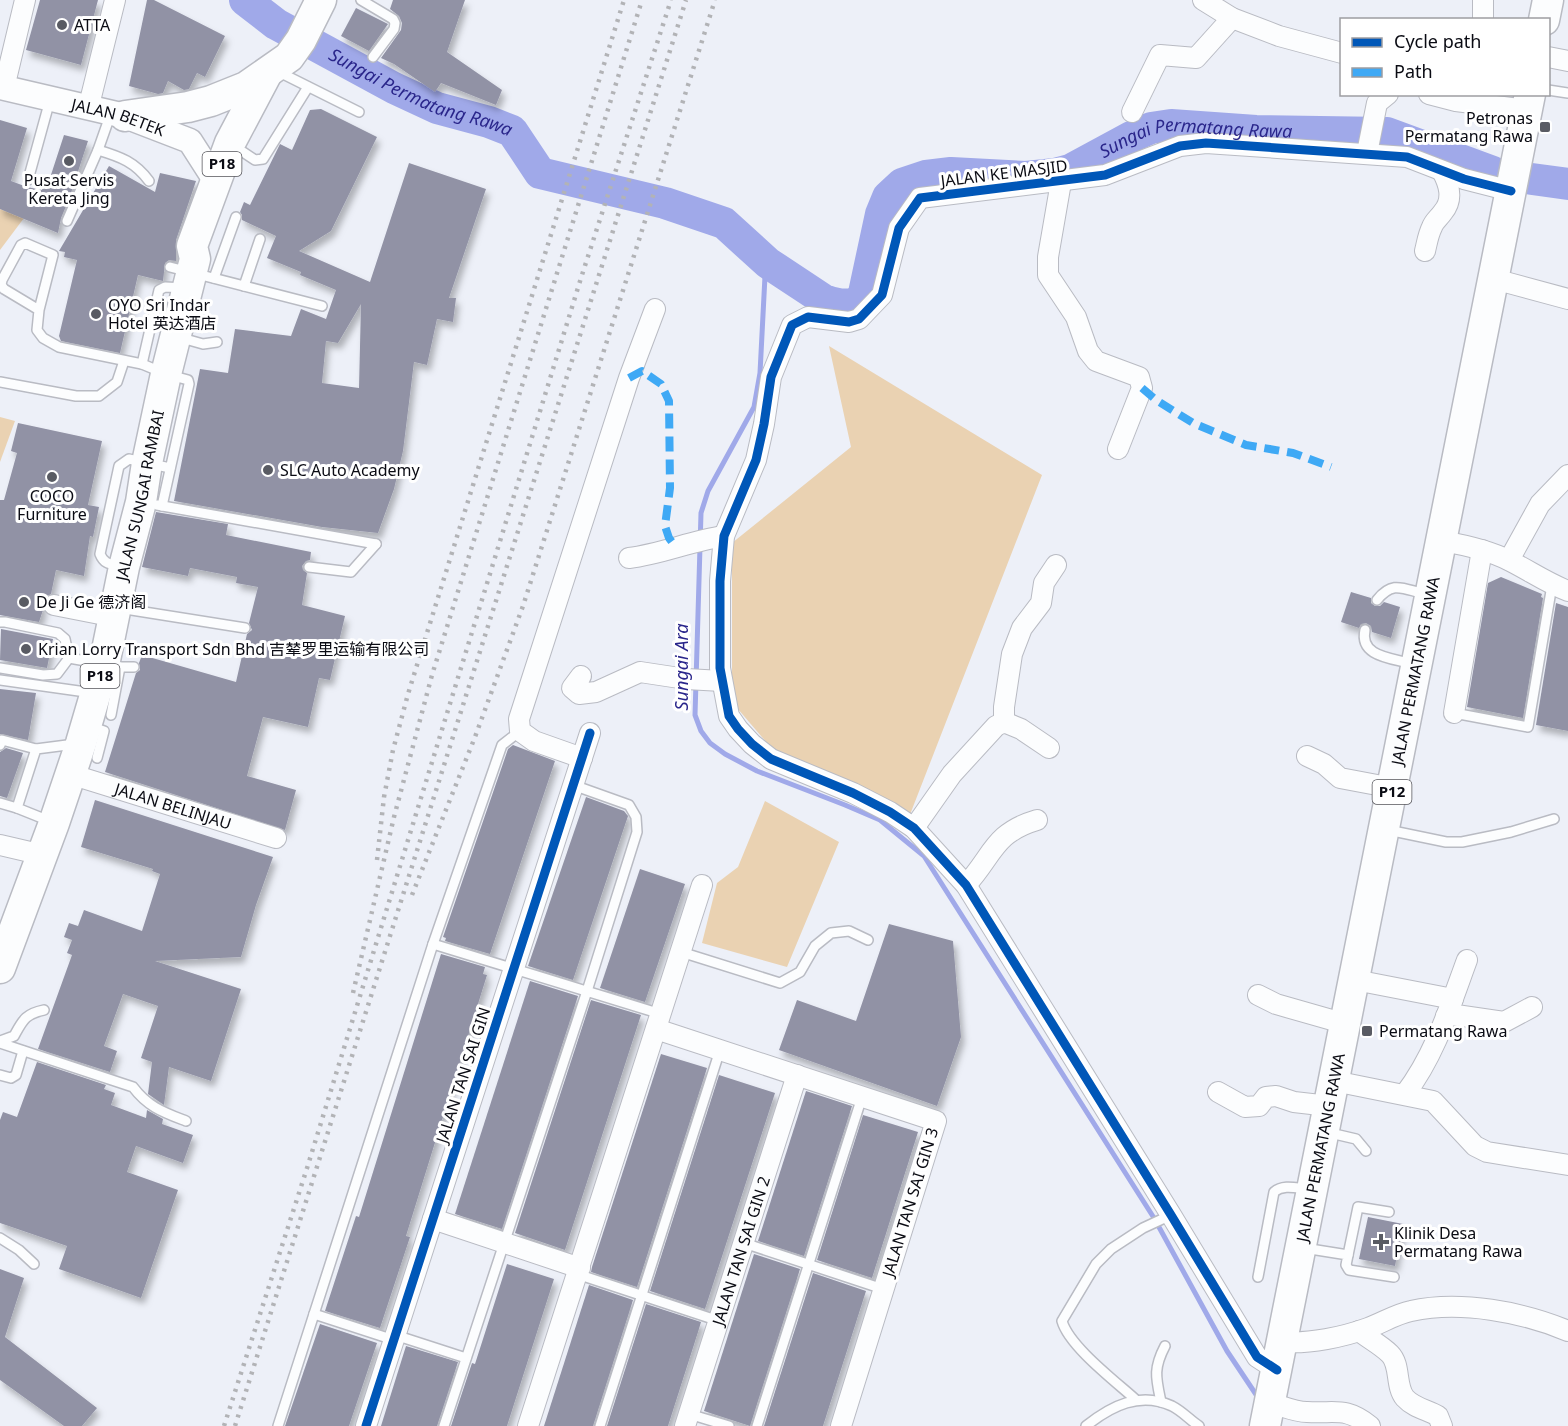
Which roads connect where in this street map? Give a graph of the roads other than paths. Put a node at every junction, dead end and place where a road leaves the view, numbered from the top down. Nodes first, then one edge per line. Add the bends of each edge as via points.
1 (25, 0) edge
2 (115, 0) edge
3 (361, 0) edge
4 (1203, 0) edge
5 (1483, 0) edge
6 (1548, 0) edge
7 (316, 12) edge
8 (1232, 18) junction
9 (1483, 18) edge
10 (1544, 18) edge
11 (1340, 53) edge
12 (373, 57) dead end
13 (1550, 57) edge
14 (1568, 61) edge
15 (288, 69) junction
16 (2, 88) edge
17 (1550, 90) edge
18 (1568, 93) edge
19 (1386, 96) edge
20 (1437, 96) edge
21 (1486, 99) edge
22 (50, 100) junction
23 (1528, 102) edge
24 (359, 112) dead end
25 (1132, 112) dead end
26 (108, 113) junction
27 (98, 150) junction
28 (1369, 151) junction
29 (1442, 171) junction
30 (28, 180) dead end
31 (215, 180) junction
32 (149, 181) dead end
33 (1513, 181) junction
34 (1061, 182) junction
35 (236, 217) dead end
36 (67, 221) dead end
37 (260, 238) dead end
38 (1425, 251) dead end
39 (191, 273) junction
40 (1494, 279) junction
41 (244, 286) junction
42 (1568, 299) edge
43 (322, 306) dead end
44 (655, 309) dead end
45 (39, 310) junction
46 (176, 337) junction
47 (217, 342) dead end
48 (124, 362) junction
49 (154, 369) junction
50 (0, 382) edge
51 (1118, 450) dead end
52 (159, 466) junction
53 (1568, 475) edge
54 (151, 504) junction
55 (719, 536) junction
56 (1442, 541) junction
57 (1482, 550) junction
58 (628, 558) dead end
59 (1509, 560) junction
60 (1056, 565) dead end
61 (124, 567) junction
62 (309, 567) dead end
63 (1560, 588) edge
64 (1431, 595) junction
65 (1377, 600) dead end
66 (54, 605) dead end
67 (116, 612) junction
68 (0, 622) edge
69 (245, 628) dead end
70 (1365, 630) dead end
71 (69, 658) junction
72 (112, 666) junction
73 (1417, 666) junction
74 (134, 667) dead end
75 (0, 668) edge
76 (581, 676) dead end
77 (0, 680) edge
78 (719, 682) junction
79 (1454, 713) joint
80 (1004, 722) junction
81 (94, 727) junction
82 (520, 731) junction
83 (590, 733) dead end
84 (0, 745) edge
85 (1049, 748) dead end
86 (36, 749) junction
87 (1307, 756) dead end
88 (582, 758) junction
89 (70, 774) junction
90 (573, 785) junction
91 (1393, 788) junction
92 (0, 803) edge
93 (17, 808) junction
94 (1554, 819) dead end
95 (1037, 820) dead end
96 (54, 823) junction
97 (914, 828) junction
98 (1385, 830) junction
99 (276, 838) dead end
100 (1, 849) edge
101 (43, 855) junction
102 (702, 885) dead end
103 (966, 885) junction
104 (868, 940) dead end
105 (433, 944) junction
106 (681, 952) junction
107 (1467, 960) dead end
108 (0, 968) edge
109 (513, 969) junction
110 (1355, 980) junction
111 (587, 991) junction
112 (1258, 995) dead end
113 (1449, 1007) junction
114 (1532, 1007) dead end
115 (44, 1010) dead end
116 (658, 1022) junction
117 (1346, 1024) junction
118 (0, 1042) edge
119 (23, 1050) junction
120 (720, 1050) junction
121 (0, 1075) edge
122 (797, 1076) junction
123 (1218, 1092) dead end
124 (1405, 1094) junction
125 (862, 1097) junction
126 (1329, 1106) junction
127 (186, 1121) dead end
128 (1366, 1151) dead end
129 (1568, 1165) edge
130 (1313, 1189) junction
131 (1389, 1212) dead end
132 (1169, 1216) junction
133 (433, 1219) junction
134 (0, 1238) edge
135 (503, 1243) junction
136 (744, 1243) junction
137 (1301, 1248) junction
138 (1348, 1255) junction
139 (34, 1264) dead end
140 (808, 1264) junction
141 (579, 1271) junction
142 (1258, 1277) dead end
143 (1394, 1277) dead end
144 (884, 1289) junction
145 (642, 1296) junction
146 (314, 1314) junction
147 (719, 1321) junction
148 (1359, 1331) junction
149 (1568, 1331) edge
150 (394, 1338) junction
151 (1165, 1347) dead end
152 (1280, 1356) junction
153 (466, 1359) junction
154 (1135, 1399) junction
155 (1161, 1402) junction
156 (1268, 1414) edge
157 (687, 1420) edge
158 (278, 1426) edge
159 (366, 1426) edge
160 (444, 1426) edge
161 (528, 1426) edge
162 (600, 1426) edge
163 (729, 1426) edge
164 (757, 1426) edge
165 (841, 1426) edge
166 (1086, 1426) edge
167 (1199, 1426) edge
168 (1370, 1426) edge
169 (1442, 1426) edge

1 - 16 street
2 - 26 street
3 - 12 lane via 395,23
4 - 8 street
5 - 9 street
6 - 10 main road
7 - 15 main road, P18
8 - 11 street
8 - 25 street via 1196,58 1160,55
13 - 14 street
15 - 24 lane
15 - 26 main road via 188,107
15 - 31 main road, JALAN SUNGAI RAMBAI / P18 via 230,143
15 - 39 main road, JALAN SUNGAI RAMBAI / P18 via 243,152 206,252
16 - 22 street, JALAN BETEK
17 - 18 lane
19 - 28 street via 1377,103
20 - 21 street via 1456,101
21 - 23 street
22 - 26 street, JALAN BETEK
22 - 30 lane
23 - 33 main road, JALAN PERMATANG RAWA / P12
26 - 27 lane
26 - 31 street, JALAN BETEK via 190,141
27 - 32 lane via 121,157 140,169
27 - 36 lane
28 - 29 street, JALAN KE MASJID via 1407,157
28 - 34 street, JALAN KE MASJID via 1322,152 1206,143 1180,146 1105,175
29 - 33 street, JALAN KE MASJID
29 - 38 street via 1450,193 1445,211 1431,228
31 - 39 main road, JALAN SUNGAI RAMBAI / P18 via 192,246
33 - 40 main road, JALAN PERMATANG RAWA / P12
34 - 51 street via 1047,257 1048,275 1076,317 1088,351 1096,361 1139,378 1142,384
34 - 55 street, JALAN KE MASJID via 920,198 899,228 882,295 859,319 849,322 808,317 792,325 771,377 756,459
35 - 39 lane
37 - 41 lane
39 - 41 lane
39 - 46 main road, JALAN SUNGAI RAMBAI / P18
39 - 49 lane via 159,290
40 - 42 street
40 - 56 main road, JALAN PERMATANG RAWA / P12
41 - 43 lane
44 - 82 street via 526,697 519,719
45 - 45 lane via 53,255 26,243 21,245 1,285
45 - 48 lane via 37,330 43,338 59,347
46 - 47 lane via 203,344
46 - 49 main road, JALAN SUNGAI RAMBAI / P18
48 - 49 lane
48 - 50 lane via 117,382 99,396 76,396
49 - 52 main road, JALAN SUNGAI RAMBAI / P18
52 - 54 main road, JALAN SUNGAI RAMBAI / P18
52 - 61 lane via 129,459 119,466 100,554 108,564
53 - 59 street via 1540,504
54 - 61 main road, JALAN SUNGAI RAMBAI / P18
54 - 62 lane via 376,544 351,572
55 - 58 street
55 - 78 street, JALAN KE MASJID
56 - 57 street
56 - 64 main road, JALAN PERMATANG RAWA / P12
57 - 59 street
57 - 79 street
59 - 63 street
60 - 80 street via 1044,583 1041,603 1022,628 1012,654
61 - 67 main road, JALAN SUNGAI RAMBAI / P18
63 - 79 lane via 1528,727
64 - 65 lane via 1396,587 1386,589
64 - 73 main road, JALAN PERMATANG RAWA / P12
66 - 67 street
67 - 69 lane
67 - 72 main road, JALAN SUNGAI RAMBAI / P18
68 - 71 lane via 58,633 65,639
70 - 73 lane via 1363,639 1372,653
71 - 72 lane
71 - 75 lane via 57,674
72 - 74 lane
72 - 81 main road, JALAN SUNGAI RAMBAI / P18
73 - 91 main road, JALAN PERMATANG RAWA / P12
76 - 78 street via 573,688 579,694 596,692 640,672
77 - 81 lane
78 - 97 street, JALAN KE MASJID via 729,716 752,744 771,759 854,794
80 - 85 street
80 - 97 street via 952,774
81 - 86 lane
81 - 89 main road, JALAN SUNGAI RAMBAI / P18
82 - 88 street via 534,741
82 - 105 lane via 502,745
83 - 88 street, JALAN TAN SAI GIN
84 - 86 lane via 2,740
86 - 93 lane
87 - 91 street via 1340,778
88 - 90 street, JALAN TAN SAI GIN
89 - 96 main road, JALAN SUNGAI RAMBAI / P18
89 - 99 street, JALAN BELINJAU
90 - 109 street, JALAN TAN SAI GIN
90 - 111 lane via 629,805 636,816 637,831
91 - 98 main road, JALAN PERMATANG RAWA / P12
92 - 93 lane
93 - 96 lane
94 - 98 lane via 1462,842
95 - 103 street via 1008,832
96 - 101 main road, JALAN SUNGAI RAMBAI / P18
97 - 103 street, JALAN KE MASJID
98 - 110 main road, JALAN PERMATANG RAWA / P12
100 - 101 street
101 - 108 main road, JALAN SUNGAI RAMBAI / P18
102 - 106 street
103 - 132 street, JALAN KE MASJID
104 - 106 lane via 849,931 831,933 815,946 800,972 780,983
105 - 109 lane
105 - 146 lane
106 - 116 street
107 - 113 street
109 - 111 lane
109 - 133 street, JALAN TAN SAI GIN
110 - 113 street
110 - 117 main road, JALAN PERMATANG RAWA / P12
111 - 116 lane
111 - 135 lane
112 - 117 street
113 - 114 street via 1456,1015 1504,1022
113 - 124 street via 1420,1075
115 - 118 lane via 30,1013 14,1036
116 - 120 street, JALAN TAN SAI GIN 3
116 - 141 street
117 - 126 main road, JALAN PERMATANG RAWA / P12
118 - 119 lane
119 - 121 lane via 16,1075
119 - 127 lane via 133,1087 150,1105
120 - 122 street, JALAN TAN SAI GIN 3
120 - 145 lane
122 - 125 street, JALAN TAN SAI GIN 3
122 - 136 street, JALAN TAN SAI GIN 2
123 - 126 street via 1245,1107 1259,1106 1266,1097 1276,1096
124 - 126 street via 1368,1089
124 - 129 street via 1433,1101 1475,1146 1487,1152
125 - 140 lane
125 - 144 street, JALAN TAN SAI GIN 3 via 936,1121
126 - 128 lane
126 - 130 main road, JALAN PERMATANG RAWA / P12
130 - 137 main road, JALAN PERMATANG RAWA / P12
130 - 142 lane via 1285,1187 1274,1192
131 - 138 lane via 1358,1208
132 - 152 street, JALAN KE MASJID via 1257,1357
132 - 154 lane via 1111,1249 1096,1264 1062,1321 1064,1329 1087,1356
133 - 135 street
133 - 150 street, JALAN TAN SAI GIN
134 - 139 lane
135 - 141 street
135 - 153 lane
136 - 140 lane
136 - 147 street, JALAN TAN SAI GIN 2
137 - 138 lane
137 - 152 main road, JALAN PERMATANG RAWA / P12
138 - 143 lane via 1349,1270
140 - 144 lane
140 - 164 lane
141 - 145 lane
141 - 161 street
144 - 165 street, JALAN TAN SAI GIN 3
145 - 147 lane
145 - 162 lane
146 - 150 lane
146 - 158 lane
147 - 157 street, JALAN TAN SAI GIN 2
148 - 149 street via 1409,1311 1444,1306 1542,1320
148 - 152 street via 1301,1342
148 - 169 street via 1391,1355 1405,1397 1438,1416
150 - 153 lane
150 - 159 street, JALAN TAN SAI GIN
151 - 155 lane via 1156,1363
152 - 156 main road, JALAN PERMATANG RAWA / P12
153 - 160 lane
154 - 155 lane
154 - 166 lane via 1103,1413
155 - 167 lane
156 - 168 street via 1348,1412
157 - 163 lane

